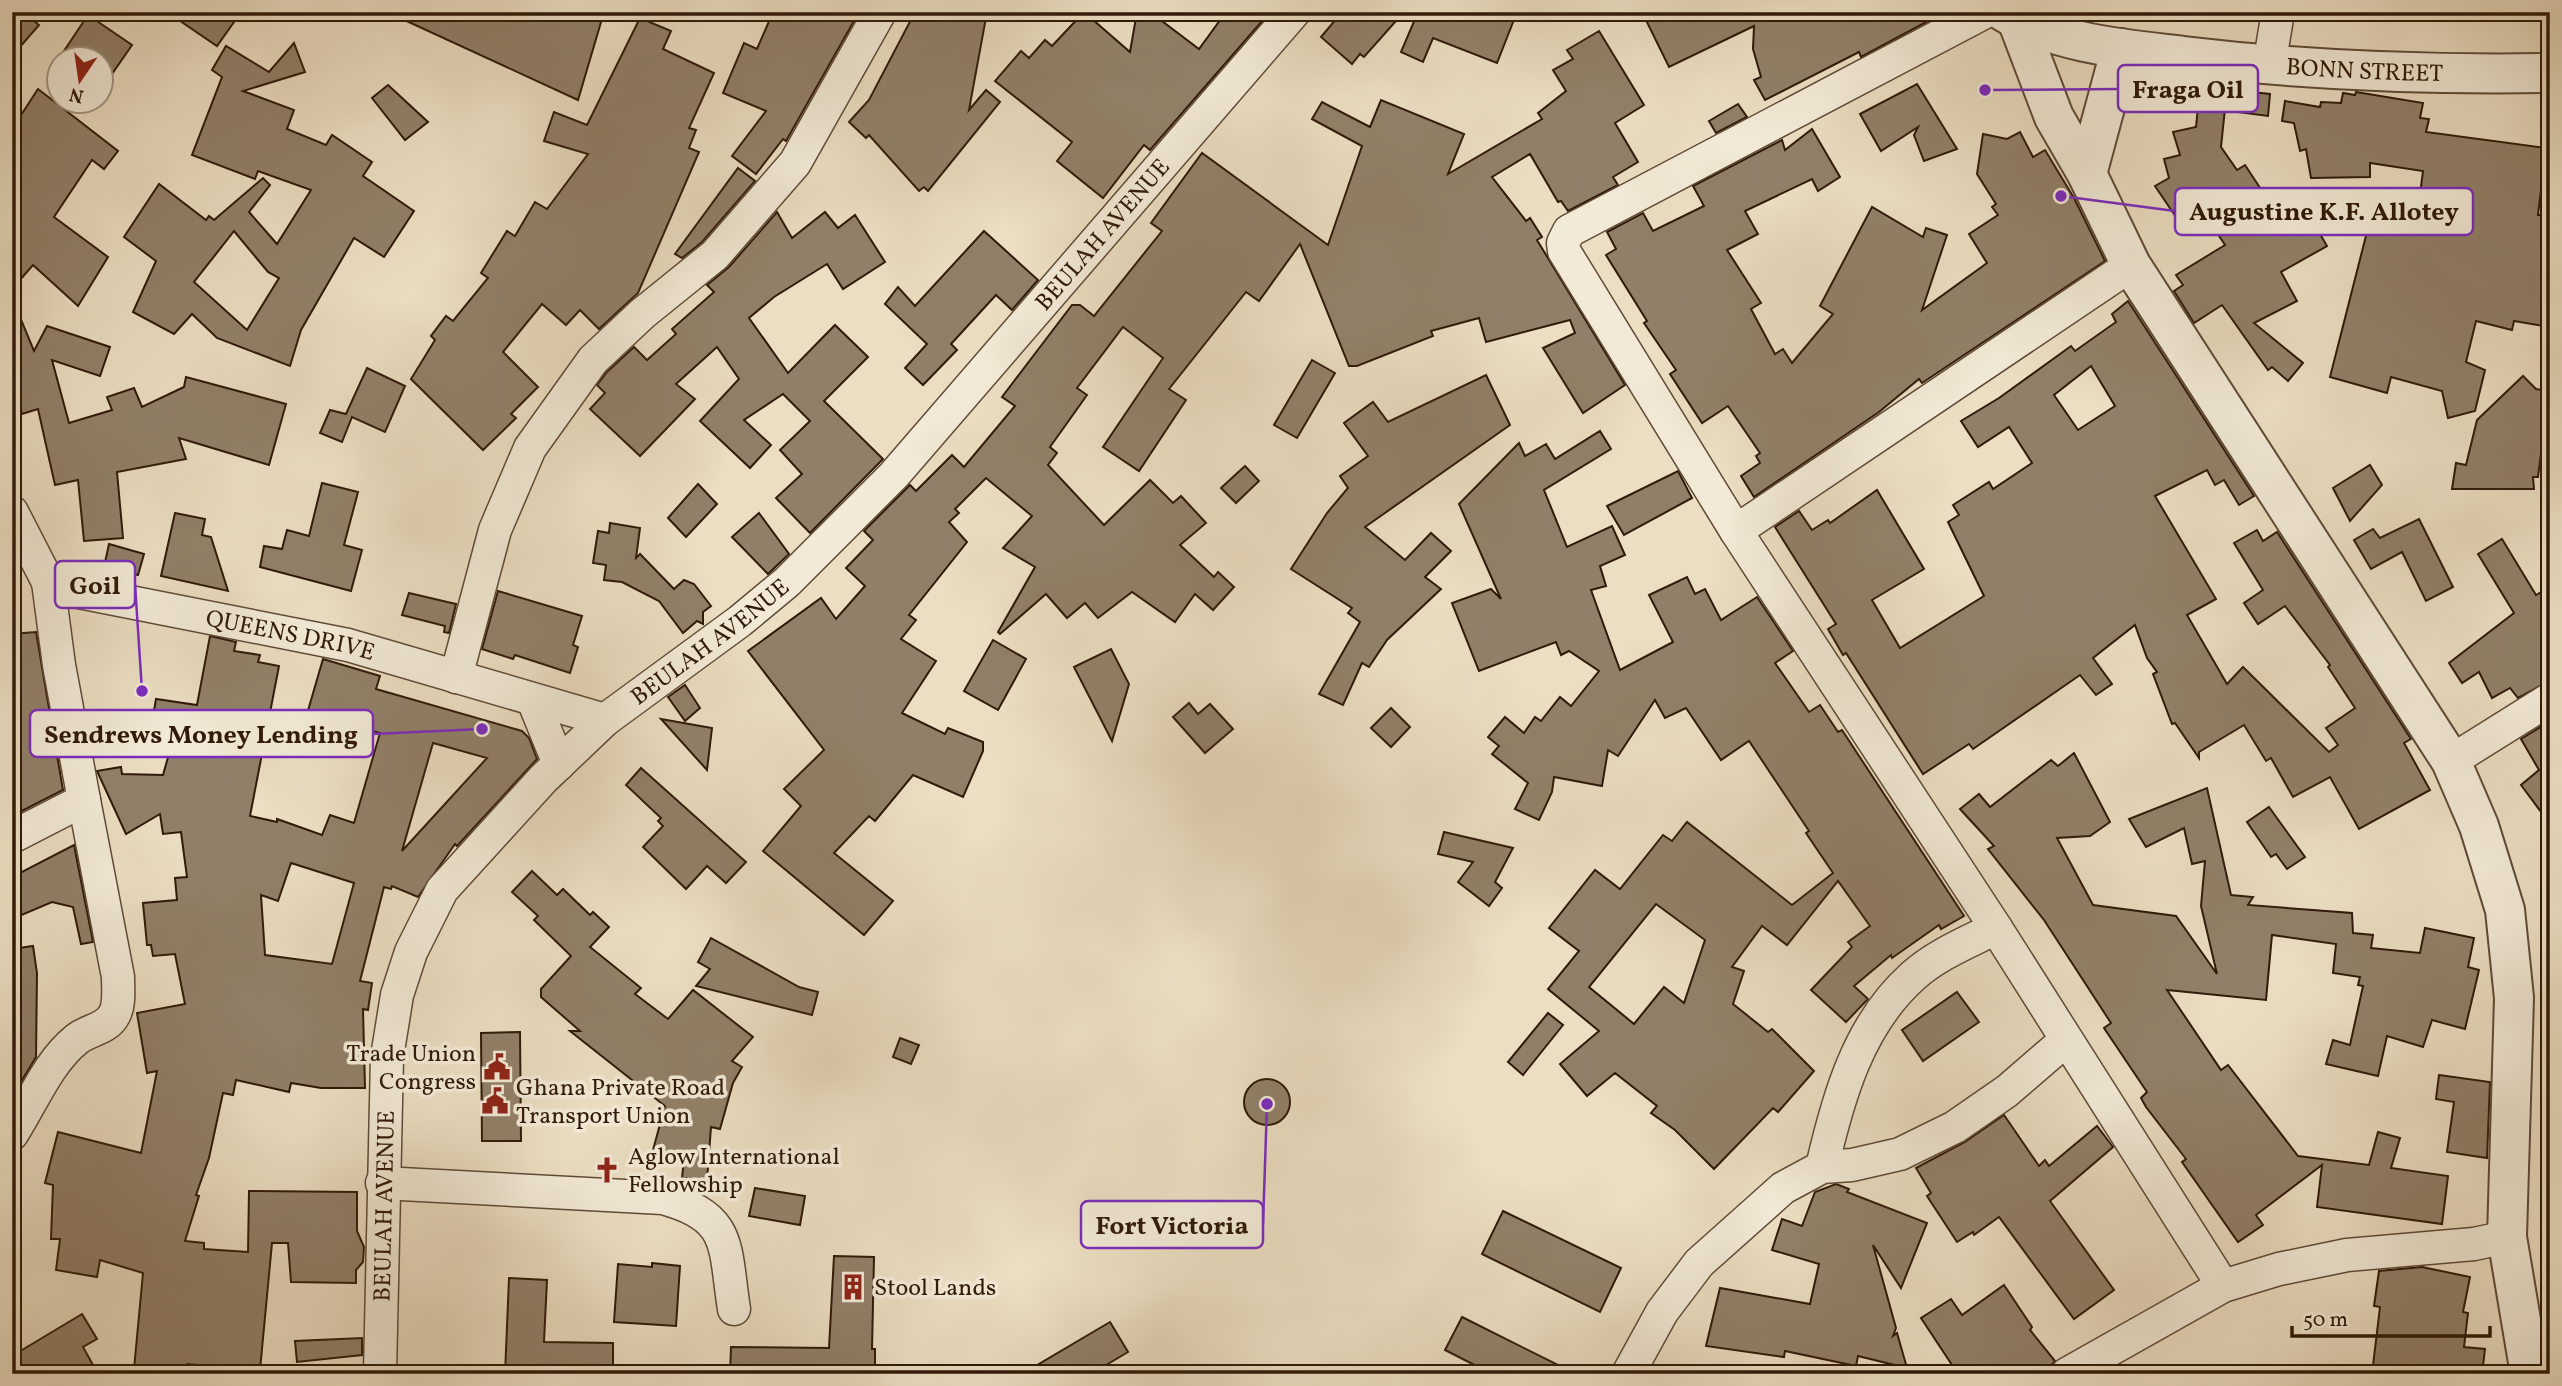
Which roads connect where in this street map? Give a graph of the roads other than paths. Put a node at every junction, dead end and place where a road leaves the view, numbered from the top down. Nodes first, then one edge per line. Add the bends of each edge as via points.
1 (880, 12) edge
2 (1294, 12) edge
3 (2278, 12) edge
4 (2002, 15) edge
5 (2121, 48) junction
6 (2269, 66) junction
7 (2550, 73) edge
8 (2103, 114) junction
9 (2054, 117) junction
10 (2087, 174) junction
11 (2132, 265) junction
12 (12, 512) edge
13 (1736, 531) junction
14 (48, 582) junction
15 (456, 677) junction
16 (2550, 699) edge
17 (533, 700) junction
18 (605, 720) junction
19 (2451, 761) junction
20 (559, 764) junction
21 (84, 800) junction
22 (12, 837) edge
23 (1996, 928) junction
24 (2065, 1041) junction
25 (12, 1134) edge
26 (1822, 1167) junction
27 (382, 1183) junction
28 (2510, 1251) junction
29 (2222, 1286) junction
30 (734, 1309) dead end
31 (380, 1374) edge
32 (1628, 1374) edge
33 (2067, 1374) edge
34 (2507, 1374) edge
35 (2530, 1374) edge

1 - 15 street via 795,163 715,255 593,360 530,448 495,530
2 - 18 street, BEULAH AVENUE via 894,475 787,582
3 - 6 street
4 - 5 street, BONN STREET
4 - 9 street
4 - 13 street via 1564,236 1564,251
5 - 6 street, BONN STREET
5 - 8 street
6 - 7 street, BONN STREET via 2370,74
8 - 9 street
8 - 10 street
9 - 10 street
10 - 11 street
11 - 13 street
11 - 19 street
12 - 14 street
13 - 23 street
14 - 15 street, QUEENS DRIVE via 348,645
14 - 21 street
15 - 17 street, QUEENS DRIVE
16 - 19 street
17 - 18 street, QUEENS DRIVE via 586,711
17 - 20 street
18 - 20 street, BEULAH AVENUE
19 - 28 street via 2479,826 2505,910 2514,998
20 - 27 street, BEULAH AVENUE via 442,890 411,953 397,995 387,1057
21 - 22 street
21 - 25 street via 118,977 118,1002 107,1023 78,1038 54,1065
23 - 24 street
23 - 26 street via 1913,976 1889,1002 1848,1075
24 - 26 street via 2007,1091 1955,1127 1900,1154 1852,1166
24 - 29 street
26 - 32 street via 1783,1188 1699,1263 1662,1311
27 - 30 street via 663,1198 692,1206 710,1217 722,1236
27 - 31 street, BEULAH AVENUE
28 - 29 street via 2474,1244 2347,1255
28 - 34 street
28 - 35 street
29 - 33 street

